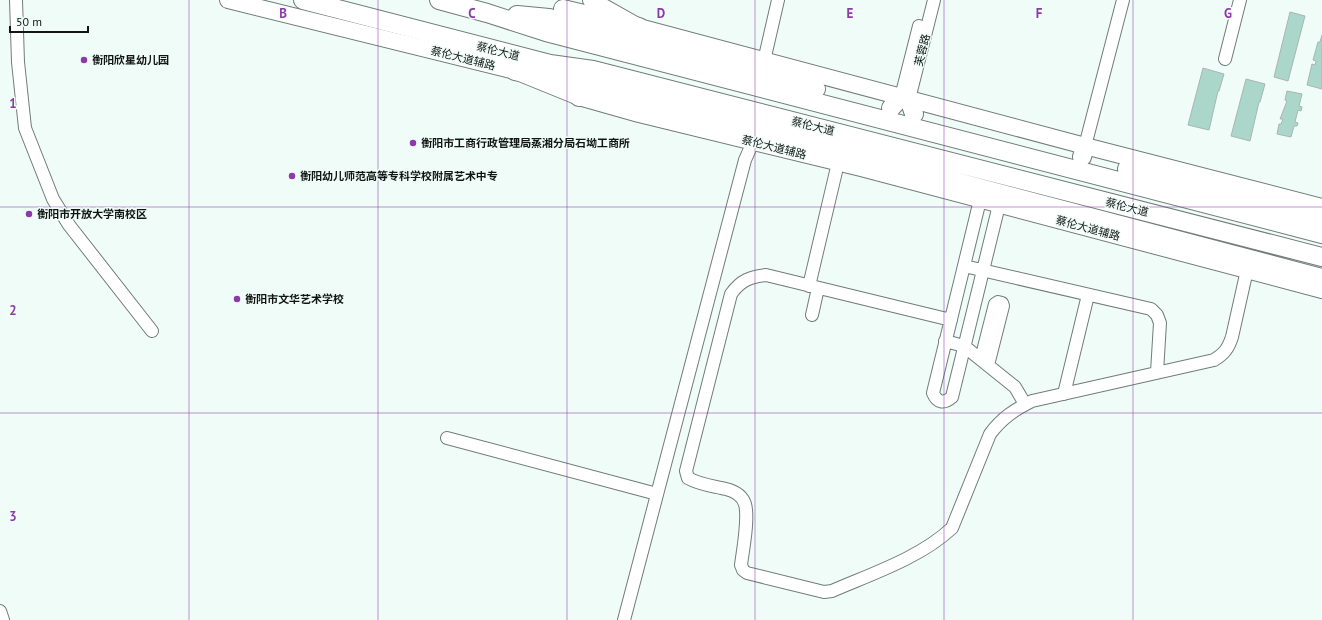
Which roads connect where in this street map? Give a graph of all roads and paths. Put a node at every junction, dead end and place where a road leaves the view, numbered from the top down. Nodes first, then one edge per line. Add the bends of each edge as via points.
1 (16, 0) edge
2 (228, 0) edge
3 (303, 0) edge
4 (439, 0) edge
5 (591, 0) edge
6 (778, 0) edge
7 (925, 0) edge
8 (934, 0) edge
9 (1122, 0) edge
10 (1240, 0) edge
11 (463, 3) edge
12 (487, 13) junction
13 (638, 27) junction
14 (701, 51) junction
15 (1225, 59) dead end
16 (550, 64) junction
17 (762, 67) junction
18 (515, 72) junction
19 (562, 78) junction
20 (579, 97) junction
21 (904, 105) junction
22 (641, 106) junction
23 (754, 136) junction
24 (1084, 152) junction
25 (838, 163) junction
26 (980, 200) junction
27 (1004, 202) junction
28 (1322, 207) edge
29 (1322, 220) edge
30 (1322, 234) edge
31 (1322, 257) edge
32 (964, 266) junction
33 (983, 270) junction
34 (1247, 270) junction
35 (1322, 278) edge
36 (814, 287) junction
37 (1322, 290) edge
38 (1088, 295) junction
39 (812, 314) dead end
40 (951, 320) junction
41 (152, 331) dead end
42 (945, 341) junction
43 (964, 346) junction
44 (1157, 372) junction
45 (1064, 394) junction
46 (1026, 404) junction
47 (447, 438) dead end
48 (657, 494) junction
49 (624, 620) edge

1 - 41 street via 18,62 25,128 53,199 69,225
2 - 18 main road, 蔡伦大道辅路
3 - 16 highway, 蔡伦大道
4 - 11 highway
5 - 13 main road
6 - 17 street
7 - 21 street, 芙蓉路
8 - 21 street, 芙蓉路
9 - 24 street
10 - 15 street
11 - 12 highway
12 - 13 highway via 551,7
12 - 14 highway via 549,18
12 - 30 highway via 546,32
13 - 14 main road
14 - 17 highway
16 - 19 highway
16 - 31 highway, 蔡伦大道 via 593,70
17 - 21 highway
18 - 19 highway
18 - 20 main road, 蔡伦大道辅路
19 - 20 highway
19 - 22 highway
20 - 22 main road, 蔡伦大道辅路
21 - 24 highway
22 - 23 highway
23 - 25 main road, 蔡伦大道辅路
23 - 27 highway
23 - 48 street via 745,160
24 - 28 main road
24 - 29 highway
25 - 26 main road, 蔡伦大道辅路
25 - 36 street
26 - 27 main road, 蔡伦大道辅路
26 - 32 street
27 - 33 street
27 - 34 main road, 蔡伦大道辅路
27 - 35 highway via 1038,203
32 - 33 street
32 - 40 street
33 - 38 street
33 - 43 street
34 - 37 main road, 蔡伦大道辅路
34 - 44 street via 1232,337 1222,355 1214,360
36 - 39 street
36 - 40 street
36 - 46 street via 766,275 750,277 738,285 731,294 686,471 688,478 694,482 728,490 741,497 745,504 746,517 741,565 747,573 824,592 832,591 921,550 952,528 990,434 1011,411
38 - 44 street via 1151,309 1157,315 1160,323
38 - 45 street
40 - 42 street
42 - 43 street
42 - 43 street via 933,393 935,399 940,402 947,402 952,398
43 - 46 street via 1015,388
44 - 45 street
45 - 46 street
47 - 48 street
48 - 49 street

